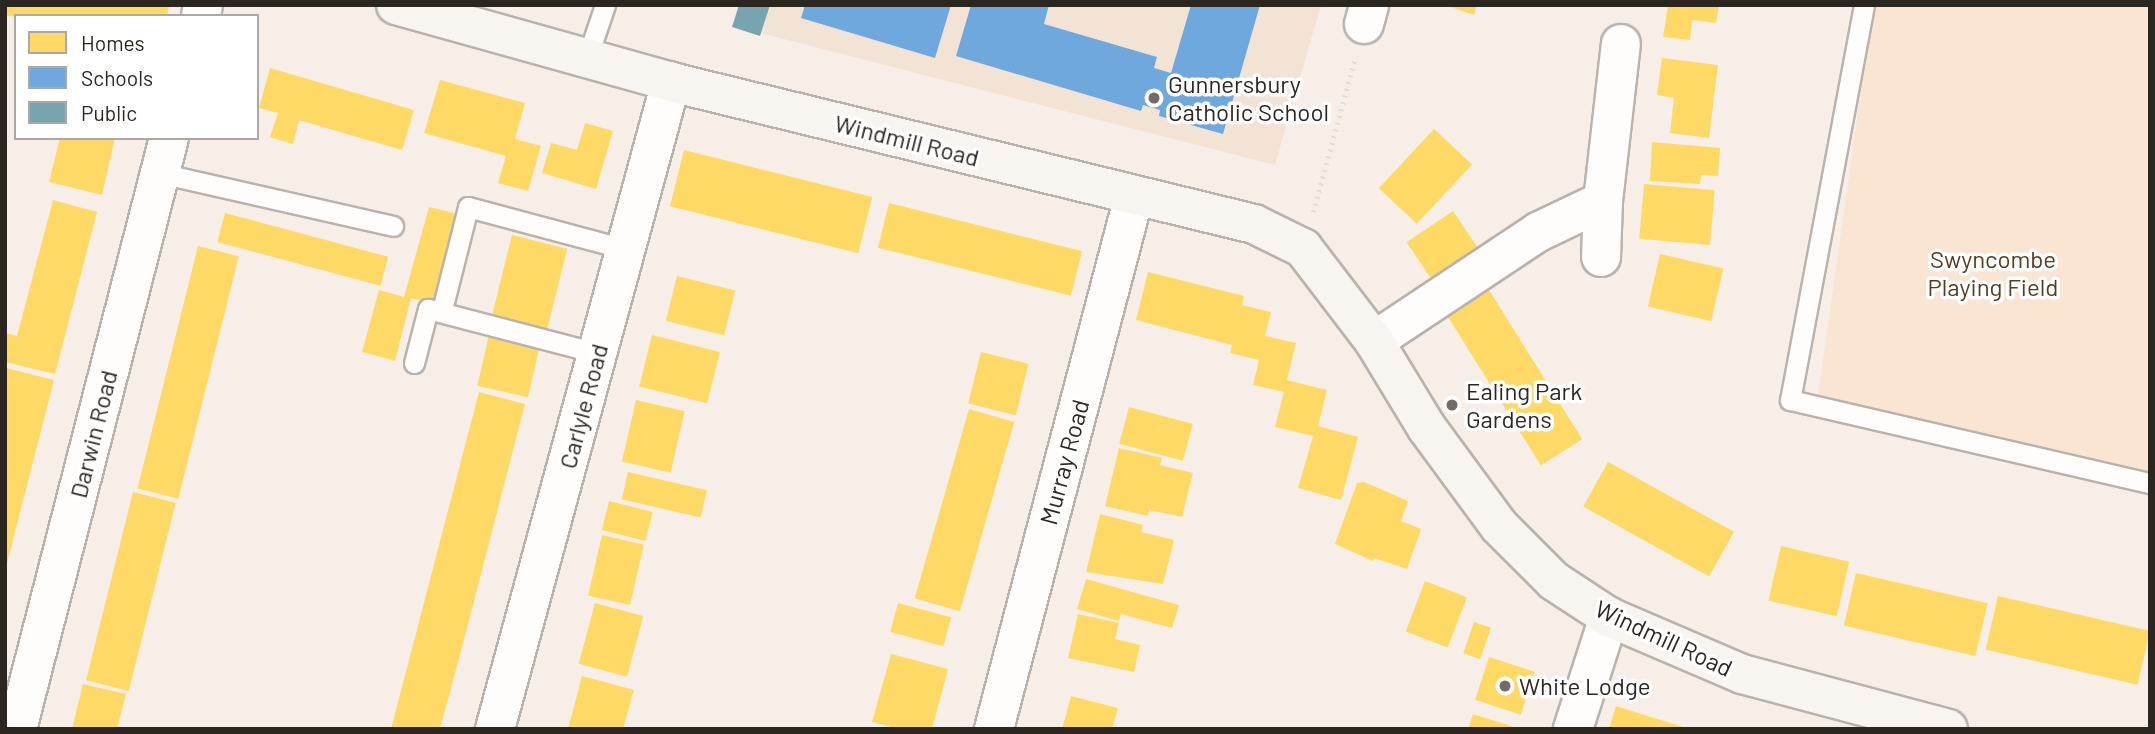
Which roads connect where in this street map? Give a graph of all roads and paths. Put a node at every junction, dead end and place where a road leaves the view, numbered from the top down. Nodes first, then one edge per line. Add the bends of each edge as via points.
1 (396, 5) edge
2 (605, 5) edge
3 (1864, 5) edge
4 (446, 13) edge
5 (1367, 14) edge
6 (1621, 44) dead end
7 (587, 58) junction
8 (671, 82) junction
9 (165, 156) edge
10 (1135, 196) junction
11 (1603, 201) junction
12 (393, 226) dead end
13 (1303, 248) junction
14 (625, 250) junction
15 (1601, 257) dead end
16 (444, 302) dead end
17 (1374, 341) junction
18 (597, 354) junction
19 (414, 363) dead end
20 (2150, 483) edge
21 (1609, 617) junction
22 (17, 729) edge
23 (495, 729) edge
24 (994, 729) edge
25 (1573, 729) edge
26 (1948, 729) edge

1 - 4 main road, Windmill Road
2 - 7 lane
3 - 20 lane via 1790,400
4 - 7 main road, Windmill Road
5 - 13 path
6 - 11 street
7 - 8 main road, Windmill Road
8 - 10 main road, Windmill Road
8 - 14 street, Carlyle Road
9 - 12 lane
9 - 22 street, Darwin Road
10 - 13 main road, Windmill Road via 1254,224
10 - 24 street, Murray Road
11 - 15 street
11 - 17 street via 1538,232
13 - 17 main road, Windmill Road
14 - 16 lane via 468,207
14 - 18 street, Carlyle Road
17 - 21 main road, Windmill Road via 1427,428 1499,526 1554,581
18 - 19 lane via 428,309
18 - 23 street, Carlyle Road
21 - 25 street
21 - 26 main road, Windmill Road via 1742,674

